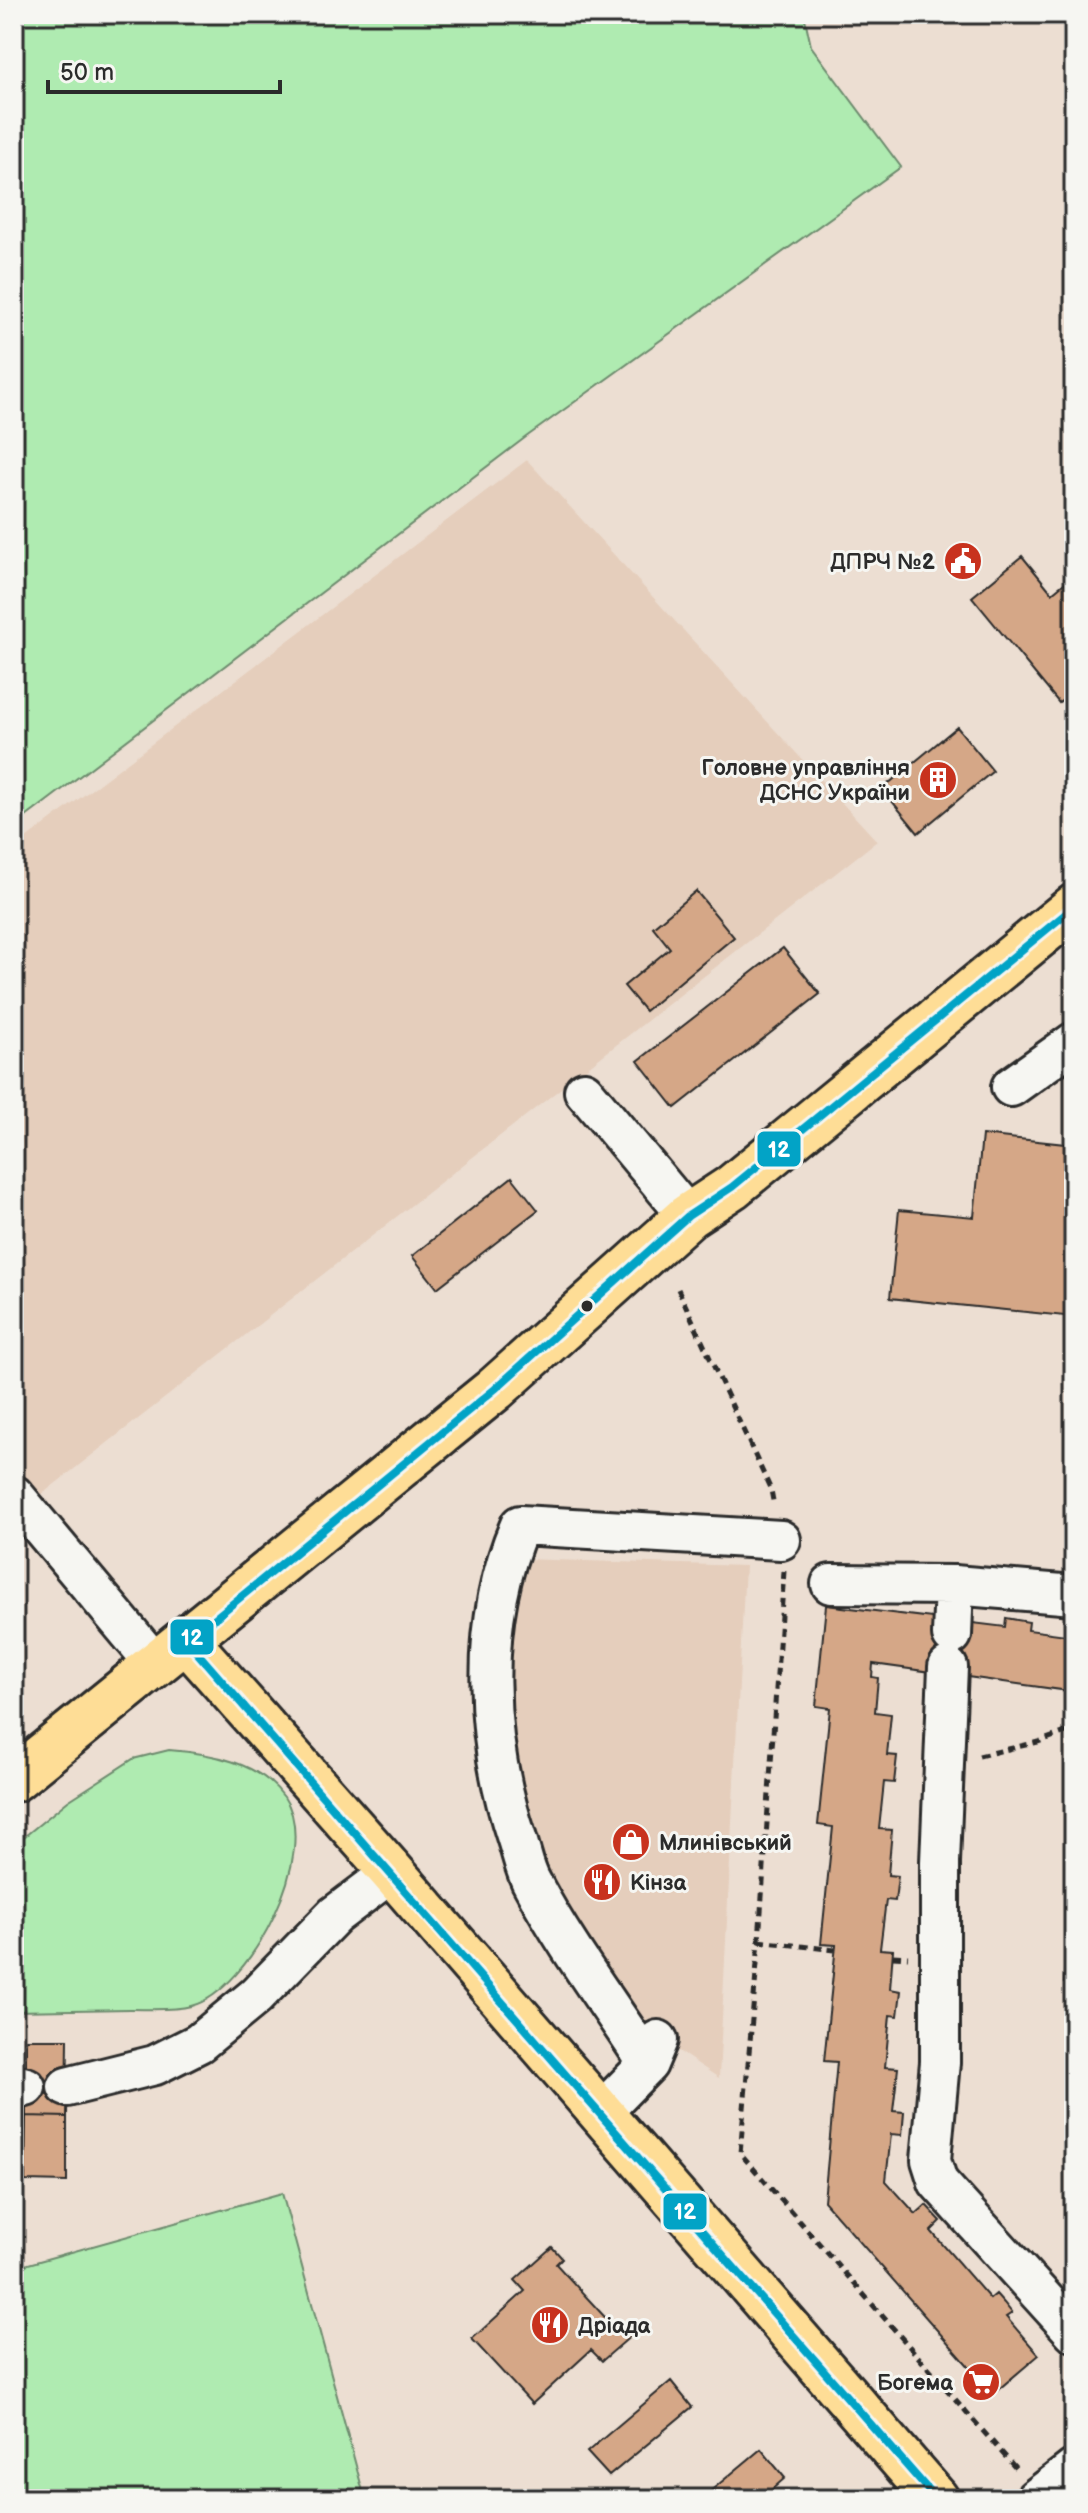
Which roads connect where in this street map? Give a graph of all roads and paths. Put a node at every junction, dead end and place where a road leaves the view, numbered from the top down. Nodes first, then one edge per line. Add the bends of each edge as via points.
1 (1074, 907) edge
2 (1074, 1042) edge
3 (1011, 1087) dead end
4 (584, 1091) dead end
5 (688, 1216) junction
6 (678, 1289) dead end
7 (14, 1495) edge
8 (781, 1540) junction
9 (831, 1584) dead end
10 (954, 1585) junction
11 (1074, 1595) edge
12 (172, 1653) junction
13 (1074, 1729) edge
14 (943, 1764) junction
15 (14, 1779) edge
16 (392, 1872) junction
17 (759, 1941) junction
18 (835, 1950) dead end
19 (67, 2087) dead end
20 (601, 2112) junction
21 (1074, 2332) edge
22 (1074, 2469) edge
23 (1038, 2497) edge
24 (936, 2499) edge

1 - 5 main road via 732,1187
2 - 3 lane
4 - 5 lane
5 - 12 main road via 495,1389
6 - 8 path via 771,1490
7 - 12 lane
8 - 17 path via 784,1559
8 - 20 lane via 520,1525 505,1559 492,1638 492,1714 507,1810 531,1884 654,2051
9 - 10 lane
10 - 11 lane
10 - 14 lane
12 - 15 main road
12 - 16 main road
13 - 14 path
14 - 21 lane via 940,2062 931,2160 938,2182
16 - 19 lane via 335,1915 256,1996 199,2043 155,2065
16 - 20 main road
17 - 18 path
17 - 23 path via 740,2153
20 - 24 main road
22 - 23 lane

